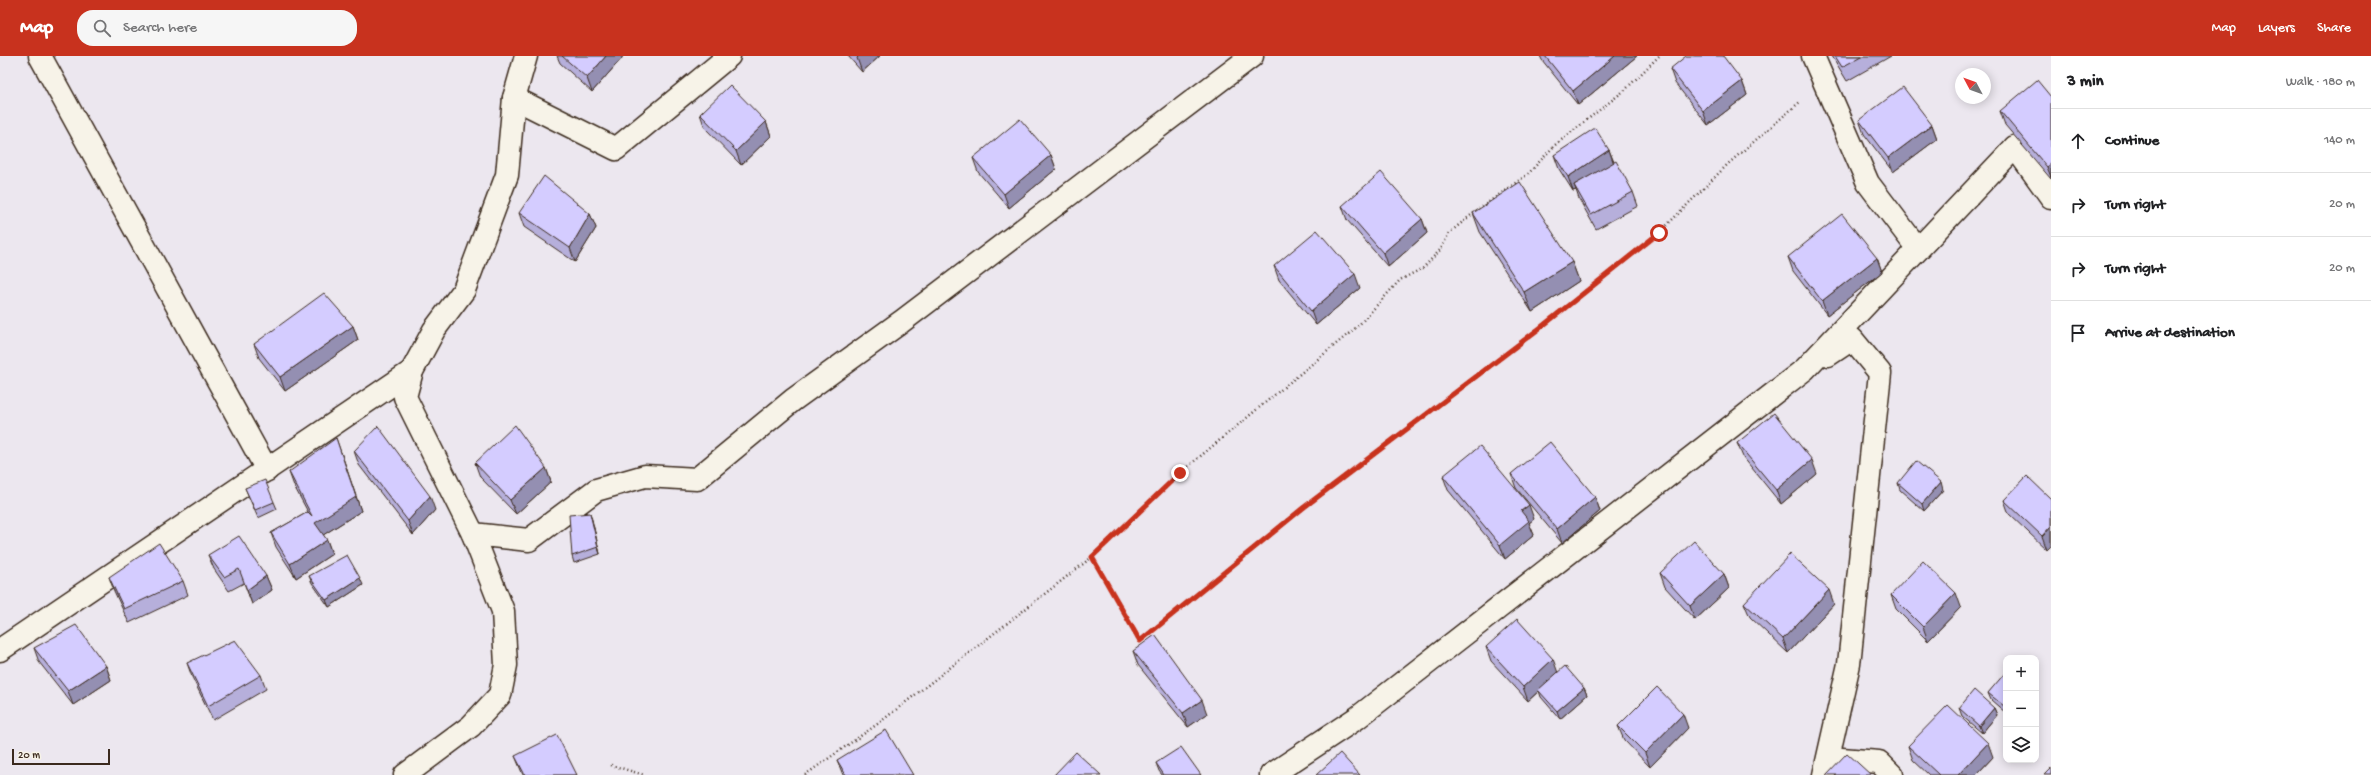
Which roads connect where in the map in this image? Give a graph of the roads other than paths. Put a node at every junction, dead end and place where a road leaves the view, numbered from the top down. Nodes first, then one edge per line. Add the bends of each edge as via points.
1 (40, 56) edge
2 (526, 56) edge
3 (729, 56) edge
4 (1252, 56) edge
5 (1813, 56) edge
6 (514, 98) junction
7 (2051, 130) edge
8 (2015, 147) junction
9 (2051, 197) edge
10 (1918, 249) junction
11 (1805, 369) junction
12 (412, 371) junction
13 (267, 470) junction
14 (473, 534) junction
15 (0, 650) edge
16 (1826, 766) edge
17 (405, 775) edge
18 (1271, 775) edge
19 (1892, 775) edge

1 - 13 street
2 - 6 street
3 - 6 street via 616,149
4 - 14 street via 901,322 793,400 697,479 645,476 596,490 529,540
5 - 10 street via 1868,183
6 - 12 street via 507,175 502,190 464,290 434,330
7 - 8 street
8 - 9 street
8 - 10 street
10 - 11 street
11 - 16 street via 1852,339 1880,373 1849,664
11 - 18 street via 1357,718
12 - 13 street
12 - 14 street via 405,397
13 - 15 street
14 - 17 street via 503,610 506,665 500,696 471,726
16 - 19 street via 1879,762

